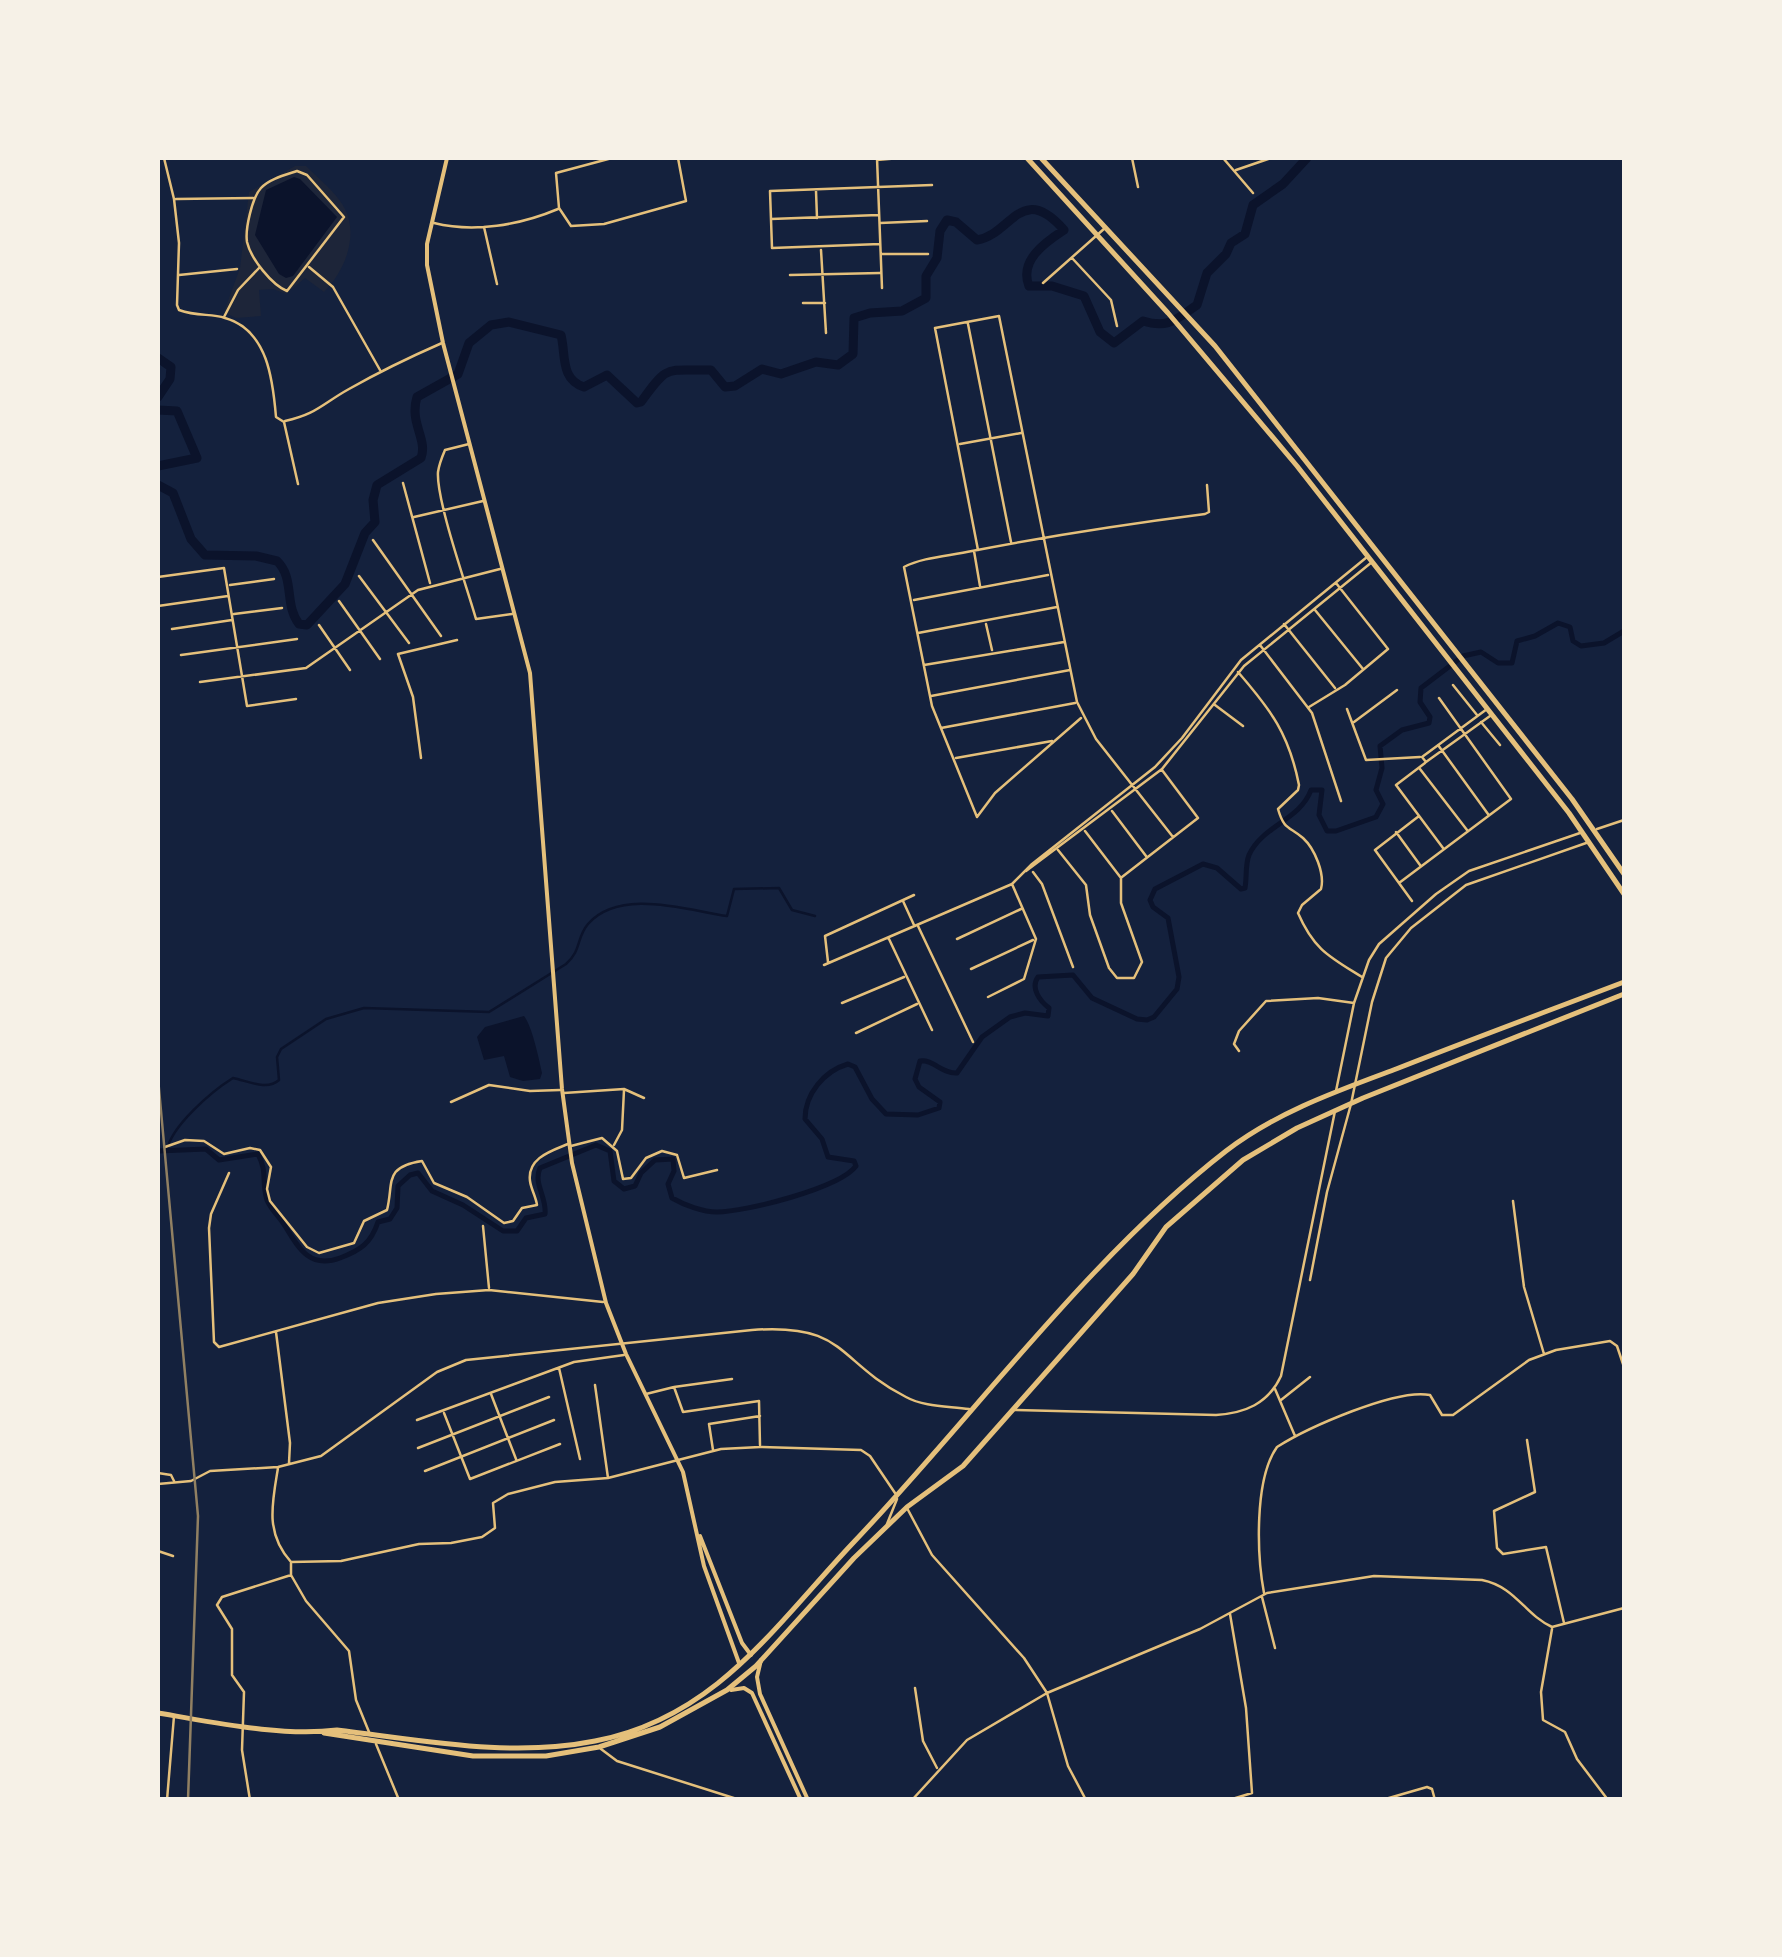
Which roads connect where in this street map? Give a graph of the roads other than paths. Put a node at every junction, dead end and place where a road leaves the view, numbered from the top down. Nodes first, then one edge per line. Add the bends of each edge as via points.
1 (164, 158) edge
2 (447, 158) edge
3 (612, 158) edge
4 (678, 158) edge
5 (900, 158) edge
6 (1027, 158) edge
7 (1041, 158) edge
8 (1132, 158) edge
9 (1224, 158) edge
10 (1271, 158) edge
11 (877, 159) edge
12 (1235, 171) junction
13 (932, 185) dead end
14 (878, 187) junction
15 (1138, 187) dead end
16 (816, 190) junction
17 (1254, 194) dead end
18 (254, 198) junction
19 (174, 199) junction
20 (559, 208) junction
21 (880, 215) junction
22 (816, 218) junction
23 (771, 219) junction
24 (927, 221) dead end
25 (432, 222) junction
26 (880, 222) junction
27 (484, 227) junction
28 (1105, 228) junction
29 (1097, 235) junction
30 (880, 244) junction
31 (821, 247) junction
32 (881, 254) junction
33 (928, 254) dead end
34 (1072, 258) junction
35 (261, 266) junction
36 (307, 266) junction
37 (237, 268) dead end
38 (882, 272) junction
39 (824, 274) junction
40 (179, 275) junction
41 (790, 275) dead end
42 (1044, 283) dead end
43 (497, 284) dead end
44 (882, 288) dead end
45 (803, 303) dead end
46 (825, 303) junction
47 (224, 317) junction
48 (968, 322) junction
49 (1117, 326) dead end
50 (826, 333) dead end
51 (443, 343) junction
52 (381, 371) junction
53 (284, 422) junction
54 (1023, 432) junction
55 (990, 438) junction
56 (470, 444) junction
57 (958, 444) junction
58 (403, 483) dead end
59 (298, 484) dead end
60 (1208, 484) dead end
61 (484, 501) junction
62 (446, 510) junction
63 (414, 518) junction
64 (1042, 537) junction
65 (373, 540) dead end
66 (1011, 544) junction
67 (976, 550) junction
68 (1371, 559) junction
69 (502, 568) junction
70 (1050, 574) junction
71 (360, 576) dead end
72 (158, 577) edge
73 (465, 578) junction
74 (274, 579) dead end
75 (1336, 583) junction
76 (229, 586) junction
77 (431, 586) junction
78 (980, 587) junction
79 (1340, 588) junction
80 (412, 595) junction
81 (230, 596) junction
82 (911, 600) junction
83 (338, 601) dead end
84 (1310, 604) junction
85 (158, 606) edge
86 (1057, 607) junction
87 (282, 608) dead end
88 (1314, 609) junction
89 (386, 613) junction
90 (513, 614) junction
91 (234, 617) junction
92 (986, 621) junction
93 (1284, 624) junction
94 (319, 625) dead end
95 (172, 629) dead end
96 (1289, 629) junction
97 (360, 632) junction
98 (916, 633) junction
99 (441, 636) dead end
100 (297, 639) dead end
101 (457, 640) dead end
102 (1065, 642) junction
103 (409, 643) dead end
104 (1259, 644) junction
105 (237, 647) junction
106 (334, 649) junction
107 (1263, 649) junction
108 (993, 652) junction
109 (182, 656) dead end
110 (380, 659) dead end
111 (923, 665) junction
112 (1234, 667) junction
113 (350, 670) dead end
114 (1070, 670) junction
115 (1364, 670) junction
116 (1238, 672) junction
117 (241, 676) junction
118 (200, 682) dead end
119 (1453, 685) dead end
120 (1336, 689) junction
121 (1398, 690) dead end
122 (929, 696) junction
123 (1439, 698) dead end
124 (296, 700) dead end
125 (1077, 702) junction
126 (1213, 704) junction
127 (1309, 706) junction
128 (1347, 709) dead end
129 (1489, 712) junction
130 (1478, 716) junction
131 (1082, 717) junction
132 (1354, 722) junction
133 (1482, 722) junction
134 (1243, 726) dead end
135 (940, 728) junction
136 (1461, 728) junction
137 (1466, 734) junction
138 (1053, 741) junction
139 (1438, 745) junction
140 (1500, 745) dead end
141 (1442, 751) junction
142 (1422, 756) junction
143 (421, 758) dead end
144 (954, 759) junction
145 (1426, 762) junction
146 (1418, 767) junction
147 (1162, 769) junction
148 (1131, 783) junction
149 (1136, 788) junction
150 (1341, 801) dead end
151 (1110, 808) junction
152 (1419, 816) junction
153 (1489, 816) junction
154 (1624, 820) edge
155 (1084, 829) junction
156 (1595, 830) junction
157 (1396, 832) junction
158 (1468, 832) junction
159 (1583, 832) junction
160 (1173, 837) junction
161 (1590, 842) junction
162 (1057, 849) junction
163 (1444, 849) junction
164 (1147, 857) junction
165 (1421, 866) junction
166 (1030, 868) junction
167 (1624, 874) edge
168 (1120, 878) junction
169 (1399, 883) junction
170 (1012, 884) junction
171 (1624, 894) edge
172 (914, 896) dead end
173 (902, 899) junction
174 (1412, 901) dead end
175 (1022, 908) junction
176 (916, 925) junction
177 (889, 937) junction
178 (957, 939) dead end
179 (1036, 939) junction
180 (1073, 967) dead end
181 (971, 968) dead end
182 (906, 976) junction
183 (1362, 977) junction
184 (1624, 980) edge
185 (1624, 994) edge
186 (988, 997) dead end
187 (842, 1003) dead end
188 (1354, 1003) junction
189 (919, 1004) junction
190 (932, 1030) dead end
191 (856, 1033) dead end
192 (973, 1042) dead end
193 (1239, 1052) dead end
194 (1354, 1085) junction
195 (624, 1088) junction
196 (562, 1091) junction
197 (1336, 1092) junction
198 (644, 1098) dead end
199 (451, 1102) dead end
200 (1351, 1104) junction
201 (1335, 1111) junction
202 (568, 1146) junction
203 (613, 1146) junction
204 (165, 1147) dead end
205 (717, 1170) dead end
206 (230, 1173) dead end
207 (1513, 1200) dead end
208 (482, 1226) dead end
209 (1310, 1280) dead end
210 (489, 1290) junction
211 (606, 1303) junction
212 (276, 1330) junction
213 (621, 1342) junction
214 (626, 1354) junction
215 (1544, 1354) junction
216 (1624, 1367) edge
217 (559, 1368) junction
218 (1310, 1377) dead end
219 (732, 1380) dead end
220 (595, 1386) dead end
221 (674, 1387) junction
222 (1274, 1389) junction
223 (490, 1394) junction
224 (646, 1394) junction
225 (549, 1396) dead end
226 (1280, 1401) junction
227 (975, 1410) junction
228 (1014, 1410) junction
229 (444, 1412) junction
230 (499, 1415) junction
231 (760, 1416) junction
232 (417, 1420) dead end
233 (554, 1420) dead end
234 (452, 1433) junction
235 (1296, 1438) junction
236 (507, 1439) junction
237 (1527, 1440) dead end
238 (560, 1444) dead end
239 (760, 1447) junction
240 (418, 1448) dead end
241 (713, 1451) junction
242 (460, 1457) junction
243 (677, 1459) junction
244 (580, 1460) dead end
245 (517, 1461) junction
246 (288, 1464) junction
247 (278, 1467) junction
248 (425, 1471) dead end
249 (158, 1473) edge
250 (608, 1478) junction
251 (175, 1482) junction
252 (158, 1484) edge
253 (898, 1497) junction
254 (907, 1507) junction
255 (698, 1532) junction
256 (883, 1533) junction
257 (158, 1551) edge
258 (173, 1556) dead end
259 (291, 1562) junction
260 (291, 1575) junction
261 (1263, 1595) junction
262 (1624, 1608) edge
263 (1230, 1613) junction
264 (1564, 1624) junction
265 (1552, 1627) junction
266 (1274, 1648) dead end
267 (752, 1656) junction
268 (762, 1660) junction
269 (739, 1668) junction
270 (915, 1688) dead end
271 (727, 1690) junction
272 (1047, 1692) junction
273 (158, 1713) edge
274 (174, 1716) junction
275 (244, 1726) junction
276 (321, 1732) junction
277 (369, 1734) junction
278 (375, 1743) junction
279 (599, 1748) junction
280 (937, 1770) junction
281 (167, 1800) edge
282 (250, 1800) edge
283 (399, 1800) edge
284 (740, 1800) edge
285 (800, 1800) edge
286 (808, 1800) edge
287 (912, 1800) edge
288 (1086, 1800) edge
289 (1229, 1800) edge
290 (1382, 1800) edge
291 (1435, 1800) edge
292 (1608, 1800) edge

1 - 19 street
2 - 25 street
3 - 20 street via 556,173
4 - 20 street via 688,197 683,203 576,228
5 - 11 street
6 - 29 main road
7 - 28 main road
8 - 15 street
9 - 12 street
10 - 12 street
11 - 14 street
12 - 17 street
13 - 14 street
14 - 16 street
14 - 21 street
16 - 22 street
16 - 23 street via 770,191
18 - 19 street
18 - 35 street via 247,241
18 - 36 street via 263,184 297,171 338,208 344,218
19 - 40 street
20 - 27 street
21 - 22 street
21 - 26 street
22 - 23 street
23 - 31 street via 772,248
24 - 26 street
25 - 27 street via 460,230
25 - 51 street via 427,265
26 - 30 street
27 - 43 street
28 - 29 street
28 - 156 main road via 1189,316
29 - 34 street
29 - 68 main road
30 - 31 street
30 - 32 street
31 - 39 street
32 - 33 street
32 - 38 street
34 - 42 street
34 - 49 street via 1111,300
35 - 36 street via 287,292
35 - 47 street
36 - 52 street via 332,287
37 - 40 street
38 - 39 street
38 - 44 street
39 - 41 street
39 - 46 street
40 - 47 street via 179,310
45 - 46 street
46 - 50 street
47 - 53 street via 250,332 259,346 274,381 276,416
48 - 54 street via 1000,316
48 - 55 street
48 - 57 street via 935,328
51 - 52 street
51 - 56 street
52 - 53 street via 317,412
53 - 59 street
54 - 55 street
54 - 64 street
55 - 57 street
55 - 66 street
56 - 61 street
56 - 62 street via 446,450 441,459
57 - 67 street
58 - 63 street
60 - 64 street via 1205,514
61 - 62 street
61 - 69 street
62 - 63 street
62 - 73 street
63 - 77 street
64 - 66 street
64 - 70 street
65 - 80 street
66 - 67 street
67 - 78 street
67 - 82 street via 904,567
68 - 75 street
68 - 79 street
68 - 129 main road
69 - 73 street
69 - 90 street
70 - 78 street
70 - 86 street
71 - 89 street
72 - 76 street via 224,568
73 - 77 street
73 - 90 street via 476,619
74 - 76 street
75 - 79 street
75 - 84 street
76 - 81 street
77 - 80 street
78 - 82 street
79 - 88 street
79 - 115 street via 1388,650
80 - 89 street
80 - 99 street
81 - 85 street
81 - 91 street
82 - 98 street
83 - 97 street
84 - 88 street
84 - 93 street
86 - 92 street
86 - 102 street
87 - 91 street
88 - 96 street
88 - 115 street
89 - 97 street
89 - 103 street
90 - 196 street via 530,673
91 - 95 street
91 - 105 street
92 - 98 street
92 - 108 street
93 - 96 street
93 - 104 street
94 - 106 street
96 - 107 street
96 - 120 street
97 - 106 street
97 - 110 street
98 - 111 street
100 - 105 street
101 - 143 street via 398,654 413,698
102 - 108 street
102 - 114 street
104 - 107 street
104 - 112 street
105 - 109 street
105 - 117 street
106 - 113 street
106 - 117 street via 306,668
107 - 116 street
107 - 127 street
108 - 111 street
111 - 122 street
112 - 116 street
112 - 148 street via 1169,754
114 - 122 street
114 - 125 street
115 - 120 street
116 - 126 street
116 - 183 street via 1278,721 1290,748 1298,790 1278,813 1289,832 1304,839 1324,876 1322,889 1298,914 1318,949
117 - 118 street
117 - 124 street via 247,706
119 - 130 street
120 - 127 street
121 - 132 street
122 - 135 street
123 - 136 street
125 - 131 street
125 - 135 street
126 - 134 street
126 - 147 street
127 - 150 street
128 - 132 street
129 - 130 street
129 - 133 street
129 - 159 main road
130 - 133 street
130 - 136 street
131 - 138 street
131 - 148 street
132 - 142 street via 1364,757
133 - 137 street
133 - 140 street
135 - 144 street
136 - 137 street
136 - 139 street
137 - 141 street
137 - 153 street via 1512,797
138 - 144 street
138 - 144 street via 977,817
139 - 141 street
139 - 142 street
141 - 145 street
141 - 153 street
142 - 145 street
145 - 146 street
146 - 152 street via 1396,785
146 - 158 street
147 - 149 street
147 - 160 street via 1198,816
148 - 149 street
148 - 166 street
149 - 151 street
149 - 160 street
151 - 155 street
151 - 164 street
152 - 157 street
152 - 163 street
153 - 158 street
154 - 156 street
155 - 162 street
155 - 168 street
156 - 159 main road
156 - 161 main road
156 - 167 main road
157 - 165 street
157 - 169 street via 1375,850
158 - 163 street
159 - 161 main road
159 - 183 street via 1453,881 1395,927
160 - 164 street
161 - 171 main road
161 - 194 street via 1466,884 1411,928 1381,968
162 - 166 street
162 - 168 street via 1086,885 1109,968 1126,980 1140,972 1142,962 1121,903
163 - 165 street
164 - 168 street
165 - 169 street
166 - 170 street
166 - 180 street
169 - 174 street
170 - 175 street
170 - 176 street
172 - 173 street
173 - 176 street
173 - 177 street via 825,936 826,964
175 - 178 street
175 - 179 street
176 - 177 street
176 - 192 street
177 - 182 street
179 - 181 street
179 - 186 street via 1024,979
182 - 187 street
182 - 189 street
183 - 188 street
184 - 194 main road
185 - 200 main road
188 - 193 street via 1266,1001 1239,1031
188 - 197 street
189 - 190 street
189 - 191 street
194 - 197 main road
194 - 200 street
195 - 196 street
195 - 198 street
195 - 203 street via 622,1130
196 - 199 street via 488,1085
196 - 202 street
197 - 227 main road via 1264,1125 1202,1170 1070,1301
200 - 201 main road
200 - 209 street
201 - 222 street
201 - 228 main road via 1243,1160 1206,1189 1166,1227
202 - 203 street via 598,1138
202 - 204 street via 534,1162 529,1178 537,1205 522,1208 513,1221 434,1183 422,1161 415,1161 393,1176 387,1210 364,1221 354,1243 319,1253 307,1248 270,1201 271,1167 260,1150 224,1154 204,1141 185,1140
202 - 211 street
203 - 205 street via 623,1179 662,1151 677,1156 684,1178
206 - 212 street via 209,1228 215,1346
207 - 215 street via 1524,1288
208 - 210 street
210 - 211 street
210 - 212 street via 378,1303
211 - 213 street
212 - 246 street
213 - 214 street
213 - 227 street via 797,1328 833,1341 908,1399
213 - 246 street via 466,1360 424,1381 321,1456
214 - 217 street
214 - 224 street
215 - 216 street via 1610,1341
215 - 235 street via 1453,1415 1442,1415 1430,1395 1411,1394
217 - 223 street
217 - 244 street
218 - 226 street
219 - 221 street
220 - 250 street
221 - 224 street
221 - 231 street via 683,1412 758,1401
222 - 226 street
222 - 228 street via 1232,1414
223 - 229 street
223 - 230 street
224 - 243 street
225 - 230 street
226 - 235 street
227 - 253 main road
228 - 254 main road via 963,1466
229 - 232 street
229 - 234 street
230 - 234 street
230 - 236 street
231 - 239 street
231 - 241 street via 709,1424
233 - 236 street
234 - 240 street
234 - 242 street
235 - 261 street via 1273,1451 1264,1490 1257,1538
236 - 242 street
236 - 245 street
237 - 264 street via 1535,1492 1494,1511 1497,1548 1503,1554 1546,1547
238 - 245 street
239 - 241 street
239 - 253 street via 861,1450
241 - 243 street
242 - 245 street via 470,1479
242 - 248 street
243 - 250 street
243 - 255 street
246 - 247 street
247 - 251 street via 210,1471
247 - 259 street via 271,1520
249 - 251 street
250 - 259 street via 508,1494 493,1503 495,1528 482,1538 342,1561
251 - 252 street
253 - 256 street
253 - 267 main road
254 - 256 main road
254 - 272 street via 932,1555
255 - 267 street
255 - 269 street
256 - 268 main road
257 - 258 street
259 - 260 street
260 - 275 street via 218,1600 232,1629 230,1670 244,1692
260 - 277 street via 348,1651
261 - 263 street
261 - 265 street via 1374,1576 1482,1580 1517,1596
261 - 266 street
262 - 264 street
263 - 272 street
263 - 289 street via 1252,1793
264 - 265 street
265 - 292 street via 1540,1692 1543,1720 1565,1732
267 - 269 main road
268 - 271 main road
268 - 286 street via 760,1694
269 - 277 main road via 702,1698 598,1741 474,1746
270 - 280 street via 923,1740
271 - 279 main road via 660,1727
271 - 285 street via 752,1693
272 - 280 street via 967,1740
272 - 288 street via 1068,1766
273 - 274 main road
274 - 275 main road
274 - 281 street
275 - 276 main road
275 - 282 street
276 - 277 main road
276 - 278 main road
278 - 279 main road via 473,1756
278 - 283 street
279 - 284 street via 616,1761
280 - 287 street
290 - 291 street via 1423,1787 1432,1789

